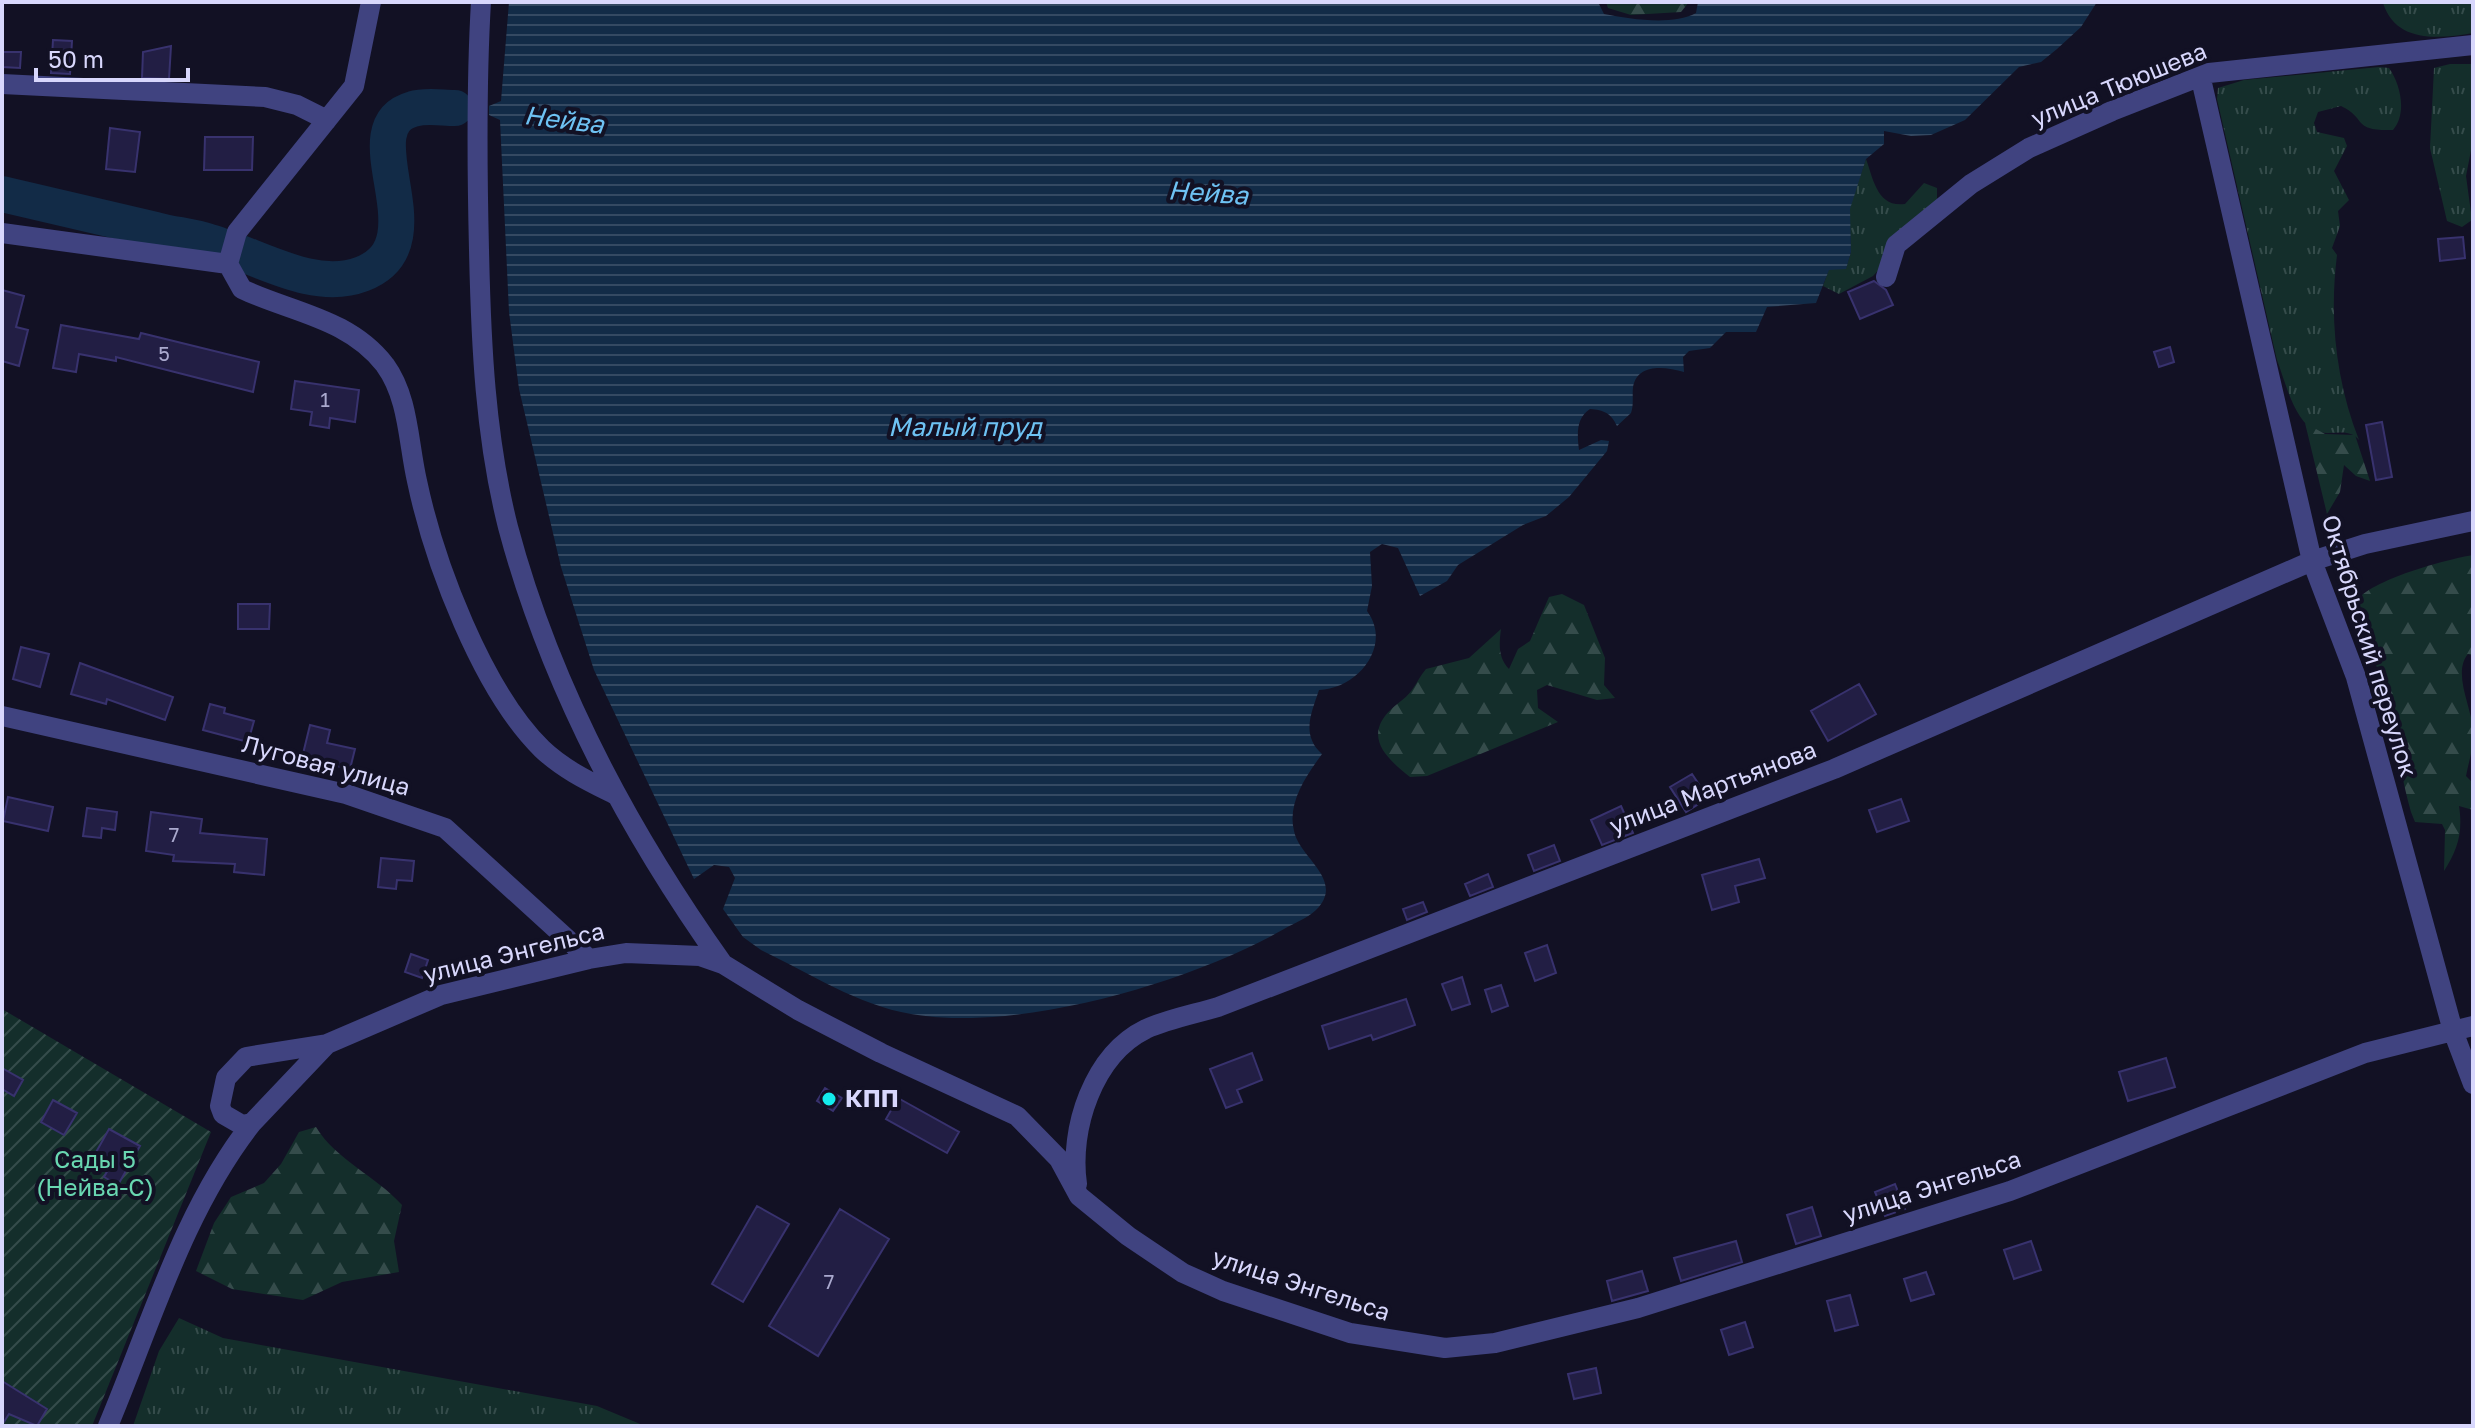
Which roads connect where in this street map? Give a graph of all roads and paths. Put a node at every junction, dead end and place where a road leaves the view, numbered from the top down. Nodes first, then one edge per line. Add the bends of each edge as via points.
1 (371, 2) edge
2 (481, 2) edge
3 (2473, 45) edge
4 (2201, 79) junction
5 (2, 84) edge
6 (327, 120) junction
7 (2, 233) edge
8 (228, 264) junction
9 (1886, 277) dead end
10 (2473, 521) edge
11 (2312, 561) junction
12 (2, 716) edge
13 (614, 794) junction
14 (589, 959) junction
15 (723, 964) junction
16 (2463, 1028) edge
17 (327, 1044) junction
18 (2473, 1084) edge
19 (252, 1123) junction
20 (1079, 1196) junction
21 (108, 1426) edge

1 - 6 street via 354,86
2 - 13 street via 476,81 480,293 483,372 495,459 508,527 542,631
3 - 4 street, улица Тююшева via 2209,73
4 - 9 street, улица Тююшева via 2071,128 1989,172 1896,245
4 - 11 street, Октябрьский переулок
5 - 6 street via 265,97
6 - 8 street via 237,232
7 - 8 street
8 - 13 street via 242,289 343,330 384,364 405,412 433,550 489,671 526,733 544,751
10 - 11 street, улица Мартьянова
11 - 16 street, Октябрьский переулок via 2356,677
11 - 20 street, улица Мартьянова via 1834,769 1218,1007 1146,1029 1118,1049 1089,1097 1074,1165
12 - 14 street, Луговая улица via 346,794 445,828
13 - 15 street
14 - 15 street, улица Энгельса via 678,953
14 - 17 street, улица Энгельса via 441,995
15 - 20 street, улица Энгельса via 881,1053 1017,1116 1059,1159
16 - 18 street, Октябрьский переулок
16 - 20 street, улица Энгельса via 2365,1053 2010,1191 1638,1308 1495,1343 1445,1348 1350,1333 1223,1291 1183,1273
17 - 19 street, улица Энгельса
17 - 19 street, улица Энгельса via 246,1057 234,1067 220,1106 230,1120
19 - 21 street via 226,1156 200,1204

